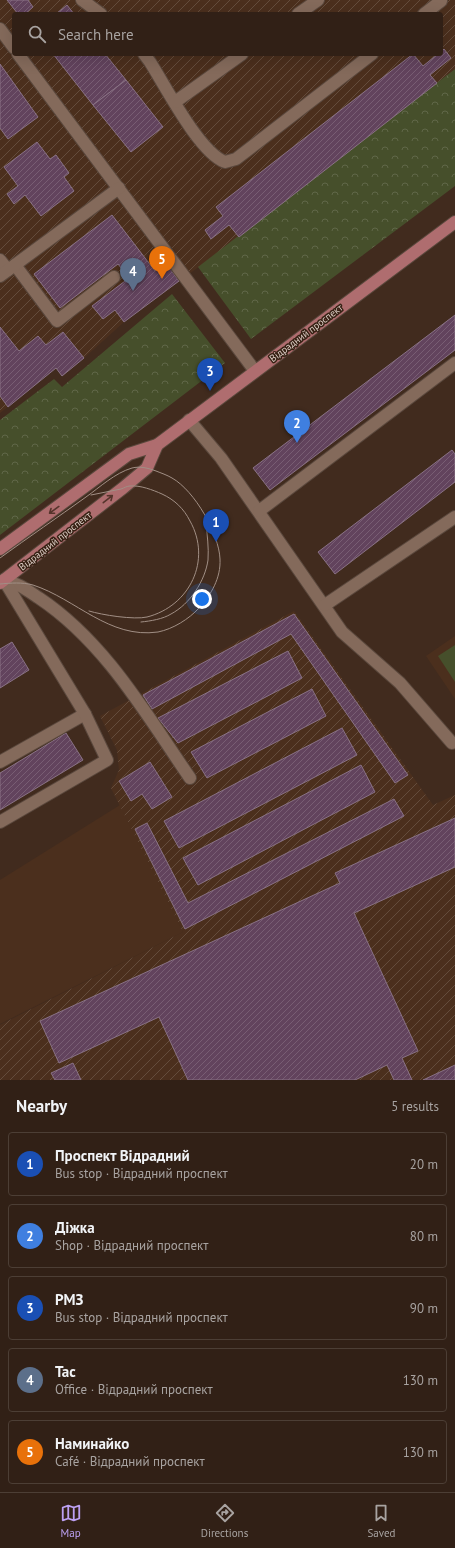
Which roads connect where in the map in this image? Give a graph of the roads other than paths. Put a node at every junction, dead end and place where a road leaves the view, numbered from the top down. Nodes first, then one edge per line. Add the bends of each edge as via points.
1 (82, 0) edge
2 (318, 0) edge
3 (441, 1) edge
4 (98, 12) edge
5 (301, 12) edge
6 (427, 12) edge
7 (0, 29) edge
8 (12, 45) edge
9 (20, 56) edge
10 (146, 56) edge
11 (239, 56) edge
12 (369, 56) edge
13 (175, 102) junction
14 (119, 188) junction
15 (455, 222) edge
16 (0, 260) edge
17 (7, 271) edge
18 (114, 277) dead end
19 (455, 363) edge
20 (255, 371) junction
21 (189, 420) junction
22 (157, 445) junction
23 (259, 511) junction
24 (455, 517) edge
25 (0, 549) edge
26 (2, 582) edge
27 (325, 605) junction
28 (85, 714) junction
29 (452, 743) dead end
30 (0, 762) edge
31 (190, 778) dead end
32 (0, 822) edge

1 - 4 lane
2 - 5 lane
3 - 6 lane
7 - 8 lane
9 - 14 lane
10 - 13 lane
11 - 13 lane
12 - 13 lane via 236,159 225,162 219,160 196,138
14 - 17 lane
14 - 20 lane
15 - 20 main road, Відрадний проспект
16 - 17 lane
17 - 18 lane via 57,321
19 - 23 lane
20 - 21 main road, Відрадний проспект
21 - 22 main road, Відрадний проспект
21 - 23 lane via 221,458
22 -> 25 main road, Відрадний проспект via 129,454
26 -> 22 main road, Відрадний проспект via 147,468
23 - 27 lane
24 - 27 lane
26 - 28 lane
26 - 31 lane via 15,582 83,633 129,688
27 - 29 lane via 342,632 400,683
28 - 30 lane
28 - 32 lane via 107,760

